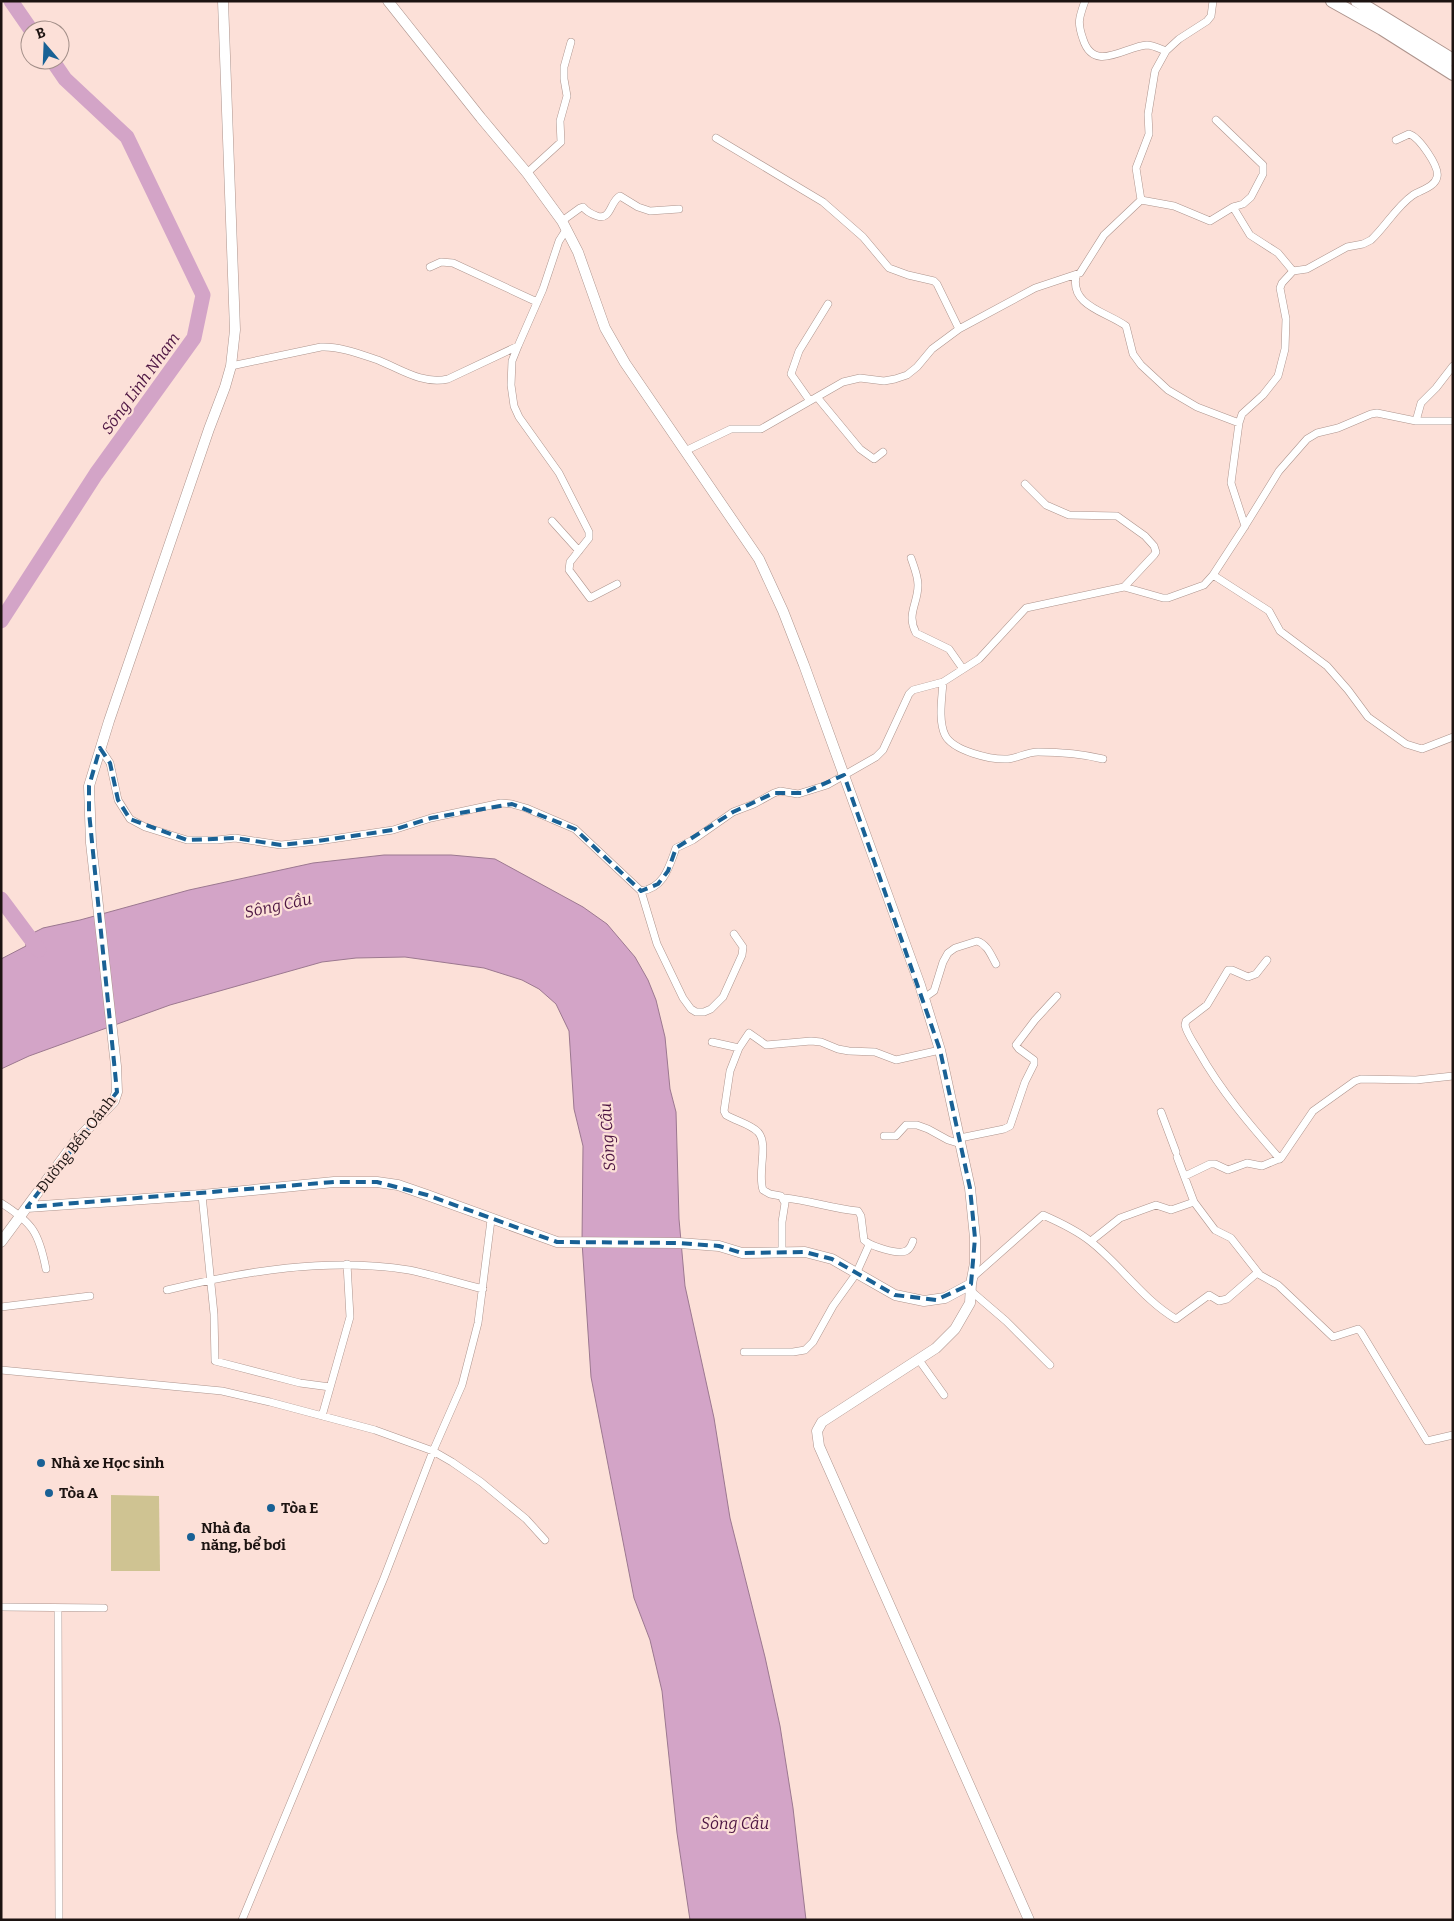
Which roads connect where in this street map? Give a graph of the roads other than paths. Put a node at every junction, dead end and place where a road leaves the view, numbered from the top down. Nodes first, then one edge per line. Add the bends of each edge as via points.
1 (223, 1) edge
2 (388, 1) edge
3 (1085, 1) edge
4 (1213, 1) edge
5 (1332, 1) edge
6 (1357, 1) edge
7 (571, 42) dead end
8 (1166, 51) junction
9 (1453, 60) edge
10 (1453, 74) edge
11 (1216, 120) dead end
12 (716, 138) dead end
13 (1396, 140) dead end
14 (528, 173) junction
15 (1141, 200) junction
16 (1233, 207) junction
17 (679, 210) dead end
18 (564, 225) junction
19 (430, 267) dead end
20 (1293, 271) junction
21 (1076, 276) junction
22 (537, 302) junction
23 (828, 304) dead end
24 (959, 330) junction
25 (518, 346) junction
26 (231, 366) junction
27 (1453, 366) edge
28 (817, 397) junction
29 (810, 401) junction
30 (1416, 421) junction
31 (1453, 421) edge
32 (1240, 423) junction
33 (686, 451) junction
34 (883, 452) dead end
35 (1024, 484) dead end
36 (552, 521) dead end
37 (1245, 526) junction
38 (579, 551) junction
39 (911, 558) dead end
40 (1213, 575) junction
41 (617, 584) dead end
42 (1124, 587) junction
43 (963, 669) junction
44 (943, 682) junction
45 (1453, 737) edge
46 (100, 748) junction
47 (1103, 759) dead end
48 (844, 775) junction
49 (642, 891) junction
50 (734, 934) dead end
51 (1267, 960) dead end
52 (996, 964) dead end
53 (1057, 996) dead end
54 (924, 998) junction
55 (712, 1042) dead end
56 (739, 1048) junction
57 (940, 1050) junction
58 (1453, 1076) edge
59 (1162, 1112) dead end
60 (884, 1136) dead end
61 (960, 1141) junction
62 (1280, 1158) junction
63 (1185, 1176) junction
64 (202, 1195) junction
65 (784, 1198) junction
66 (1194, 1202) junction
67 (1, 1203) edge
68 (24, 1211) junction
69 (491, 1220) junction
70 (913, 1241) dead end
71 (1091, 1241) junction
72 (1, 1242) edge
73 (869, 1245) junction
74 (782, 1252) junction
75 (347, 1264) junction
76 (46, 1269) dead end
77 (1257, 1273) junction
78 (856, 1274) junction
79 (210, 1280) junction
80 (971, 1284) junction
81 (483, 1289) junction
82 (167, 1290) dead end
83 (90, 1296) dead end
84 (1, 1307) edge
85 (744, 1352) dead end
86 (919, 1360) junction
87 (1050, 1365) dead end
88 (1, 1370) edge
89 (330, 1387) junction
90 (944, 1395) dead end
91 (322, 1416) junction
92 (1453, 1435) edge
93 (433, 1451) junction
94 (546, 1540) dead end
95 (1, 1608) edge
96 (58, 1608) junction
97 (104, 1608) dead end
98 (59, 1920) edge
99 (242, 1920) edge
100 (1029, 1920) edge

1 - 26 street, Đường Bến Oánh via 234,330
2 - 14 street
3 - 8 street via 1078,25 1091,52 1112,56 1146,45
4 - 8 street via 1213,10 1206,21
5 - 10 highway
6 - 9 highway
7 - 14 street via 564,67 567,96 560,121 562,140
8 - 15 street via 1155,71 1148,134 1136,168
11 - 16 street via 1264,168 1251,197
12 - 24 street via 823,202 863,237 889,268 934,280
13 - 20 street via 1409,134 1416,138 1437,172 1434,183 1408,199 1371,240 1347,248 1307,269
14 - 18 street
15 - 16 street via 1174,206 1210,221
15 - 21 street via 1104,235
16 - 20 street via 1250,235 1278,253
17 - 18 street via 650,211 620,196 614,200 606,216 587,212 583,207
18 - 22 street
18 - 33 street via 578,252 605,328 634,377
19 - 22 street via 440,262 453,263
20 - 32 street via 1280,288 1286,319 1284,354 1278,376 1242,414
21 - 24 street via 1035,288
21 - 32 street via 1074,284 1082,300 1126,326 1133,354 1154,378 1197,407
22 - 25 street
23 - 29 street via 799,352 790,374
24 - 28 street via 932,349 917,367 895,380 853,379
25 - 26 street via 440,381 413,376 377,360 331,346
25 - 38 street via 512,361 514,406 559,473 588,532 589,538
26 - 46 street, Đường Bến Oánh
27 - 30 street via 1421,402
28 - 29 street
28 - 34 street via 860,449 874,459
29 - 33 street via 761,429 731,429
30 - 31 street
30 - 37 street via 1370,414 1307,439 1279,471
32 - 37 street via 1231,483
33 - 48 street via 764,568
35 - 42 street via 1046,505 1069,515 1117,516 1154,546 1154,555
36 - 38 street
37 - 40 street
38 - 41 street via 570,562 569,570 588,597
39 - 43 street via 918,583 911,616 913,627 916,633 949,649
40 - 42 street via 1199,587 1168,598
40 - 45 street via 1269,611 1280,631 1326,666 1368,717 1406,744 1422,749
42 - 43 street via 1024,609 990,648
43 - 44 street
44 - 47 street via 942,726 949,742 956,748 999,759 1037,752
44 - 48 street via 913,690 883,750
46 - 49 street via 110,763 118,800 130,819 186,840 235,838 291,844 393,830 431,818 501,803 512,804 575,830
46 - 68 street, Đường Bến Oánh via 90,786 91,843 117,1092 114,1101 75,1142
48 - 49 street via 803,793 780,791 733,812 676,848 668,871 658,884 651,890
48 - 54 street
49 - 50 street via 657,944 683,998 696,1012 712,1009 723,998 742,955 743,947
51 - 62 street via 1256,974 1248,977 1228,970 1207,1005 1185,1025 1225,1093
52 - 54 street via 980,942 955,948 946,957 934,991
53 - 61 street via 1016,1045 1034,1060 1034,1064 1010,1126
54 - 57 street
55 - 56 street
56 - 57 street via 749,1033 766,1045 821,1042 838,1049 875,1052 896,1060
56 - 65 street via 730,1071 724,1111 726,1116 759,1133 762,1190
57 - 61 street
58 - 62 street via 1355,1081 1313,1111
59 - 63 street
60 - 61 street via 896,1136 902,1127 909,1124 922,1126 948,1140
61 - 80 street via 970,1188 975,1238
62 - 63 street via 1262,1166 1247,1163 1228,1170 1210,1164
63 - 66 street
64 - 68 street
64 - 69 street via 325,1183 377,1182 398,1185
64 - 79 street
65 - 73 street via 858,1211 864,1240
65 - 74 street
66 - 71 street via 1171,1210 1156,1205 1120,1218
66 - 77 street via 1215,1230 1231,1238
67 - 68 street
68 - 72 street, Đường Bến Oánh
68 - 76 street
69 - 74 street via 557,1242 679,1243 719,1246 742,1253
69 - 81 street
70 - 73 street via 905,1251
71 - 77 street via 1148,1297 1176,1319 1209,1295 1219,1301 1227,1300
71 - 80 street via 1043,1215
73 - 78 street
74 - 78 street via 820,1255
75 - 79 street via 263,1271
75 - 81 street via 409,1270
75 - 89 street via 350,1317
77 - 92 street via 1278,1285 1333,1337 1358,1329 1427,1441
78 - 80 street via 894,1295 924,1301 945,1298
78 - 85 street via 805,1350
79 - 82 street
79 - 89 street via 215,1361 300,1383
80 - 86 street via 970,1303 955,1329
80 - 87 street
81 - 93 street via 462,1385
83 - 84 street
86 - 90 street
86 - 100 street via 822,1422 817,1431 819,1446
88 - 91 street via 203,1388
89 - 91 street
91 - 93 street via 375,1430
93 - 94 street via 481,1482
93 - 99 street via 384,1578
95 - 96 street
96 - 97 street
96 - 98 street

